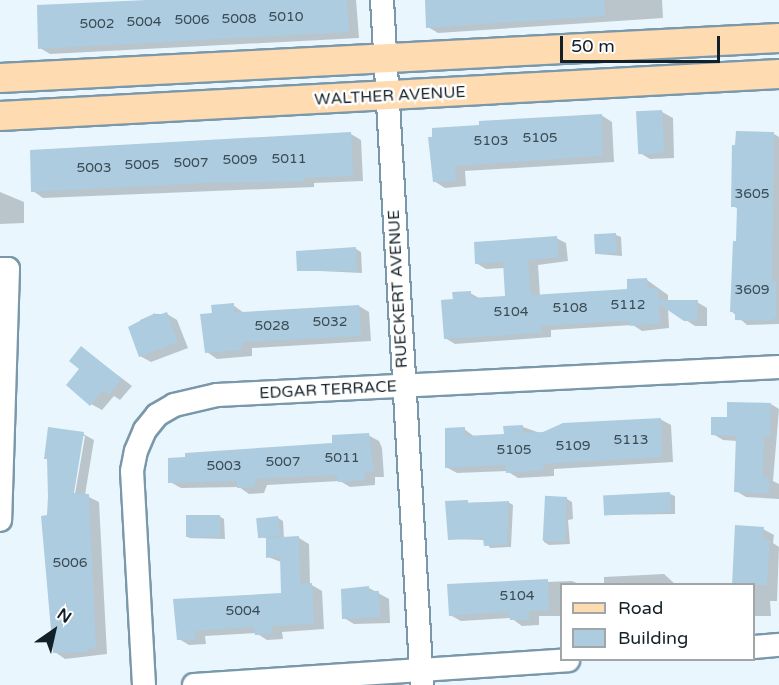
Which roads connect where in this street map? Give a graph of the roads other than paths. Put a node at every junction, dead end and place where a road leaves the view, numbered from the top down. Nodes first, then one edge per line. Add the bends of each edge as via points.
1 (382, 0) edge
2 (779, 38) edge
3 (386, 56) junction
4 (779, 74) edge
5 (0, 78) edge
6 (386, 97) junction
7 (0, 116) edge
8 (0, 269) edge
9 (779, 367) edge
10 (404, 386) junction
11 (0, 520) edge
12 (779, 645) edge
13 (755, 647) edge
14 (560, 661) edge
15 (422, 677) edge
16 (144, 685) edge
17 (194, 685) edge

1 - 3 street, RUECKERT AVENUE
2 - 3 main road
3 - 5 main road
3 - 6 street, RUECKERT AVENUE
4 - 6 main road, WALTHER AVENUE
6 - 7 main road, WALTHER AVENUE
6 - 10 street, RUECKERT AVENUE
8 - 11 street via 8,269
9 - 10 street, EDGAR TERRACE
10 - 15 street, RUECKERT AVENUE
10 - 16 street, EDGAR TERRACE via 217,395 192,398 157,415 135,450 132,471
12 - 13 street
14 - 15 street
15 - 17 street

